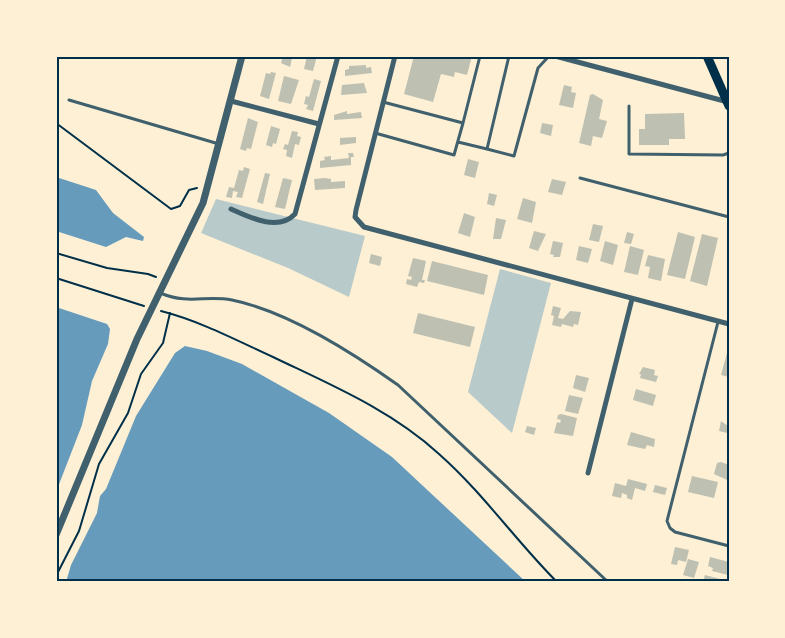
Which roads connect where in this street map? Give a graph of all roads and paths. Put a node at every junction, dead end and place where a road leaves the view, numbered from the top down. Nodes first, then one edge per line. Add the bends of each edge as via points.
1 (242, 56) edge
2 (338, 56) edge
3 (395, 56) edge
4 (480, 56) edge
5 (509, 56) edge
6 (549, 56) edge
7 (555, 56) edge
8 (707, 56) edge
9 (69, 100) dead end
10 (231, 101) junction
11 (383, 102) junction
12 (728, 103) edge
13 (630, 106) dead end
14 (56, 123) edge
15 (463, 123) junction
16 (319, 124) junction
17 (375, 133) junction
18 (458, 142) junction
19 (220, 144) junction
20 (487, 149) junction
21 (729, 153) edge
22 (580, 178) dead end
23 (198, 188) dead end
24 (232, 209) dead end
25 (729, 217) edge
26 (56, 253) edge
27 (156, 277) dead end
28 (56, 278) edge
29 (160, 293) junction
30 (632, 299) junction
31 (152, 308) junction
32 (170, 313) junction
33 (718, 321) junction
34 (729, 324) edge
35 (588, 473) dead end
36 (56, 535) edge
37 (729, 546) edge
38 (56, 576) edge
39 (557, 582) edge
40 (608, 582) edge

1 - 10 street
2 - 16 street
3 - 11 street
4 - 15 lane
5 - 20 lane
6 - 20 lane via 538,68 514,156
7 - 12 street
8 - 12 main road
9 - 19 lane
10 - 16 street
10 - 19 street
11 - 15 lane
11 - 17 street
13 - 21 lane via 629,154
14 - 23 path via 171,209 180,206 189,190
15 - 18 lane
16 - 24 street via 294,214 286,220 269,222
17 - 18 lane via 454,155
17 - 30 street via 356,210 358,222 364,228
18 - 20 lane
19 - 29 street via 203,204
22 - 25 lane
26 - 27 path via 107,268
28 - 31 path
29 - 31 street
29 - 40 lane via 179,300 223,299 257,308 368,364 398,385
30 - 33 street
30 - 35 street
31 - 32 path
31 - 36 street
32 - 38 path via 163,343 141,374 128,413 99,464 79,531
32 - 39 path via 351,394 415,434 465,478
33 - 34 street
33 - 37 lane via 667,521 675,532

